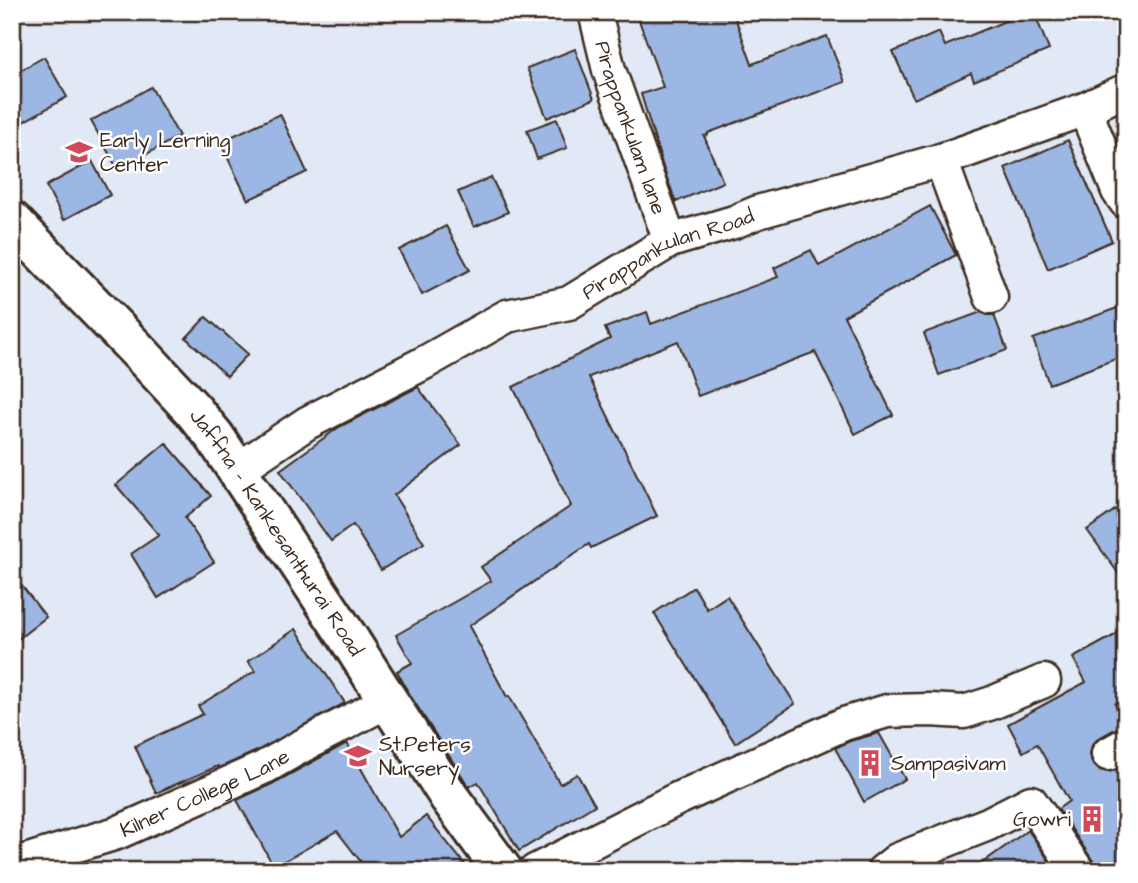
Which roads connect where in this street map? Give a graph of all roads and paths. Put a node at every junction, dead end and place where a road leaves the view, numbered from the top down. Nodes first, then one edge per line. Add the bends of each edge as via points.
1 (595, 12) edge
2 (1126, 90) edge
3 (1085, 109) junction
4 (941, 160) junction
5 (1126, 202) edge
6 (12, 221) edge
7 (670, 241) junction
8 (991, 297) dead end
9 (237, 470) junction
10 (1044, 681) dead end
11 (388, 701) junction
12 (12, 865) edge
13 (503, 871) edge
14 (535, 871) edge
15 (883, 871) edge
16 (1078, 871) edge

1 - 7 street, Pirappankulam lane via 609,70
2 - 3 street, Pirappankulan Road
3 - 4 street, Pirappankulan Road
3 - 5 street
4 - 7 street, Pirappankulan Road
4 - 8 street
6 - 9 main road, Jaffna - Kankesanthurai Road via 193,410
7 - 9 street, Pirappankulan Road via 569,303 507,316 307,423
9 - 11 main road, Jaffna - Kankesanthurai Road
10 - 14 street via 964,712 887,711 844,724 677,799
11 - 12 street, Kilner College Lane via 265,767 117,833
11 - 13 main road, Jaffna - Kankesanthurai Road
15 - 16 street via 897,860 1031,802

